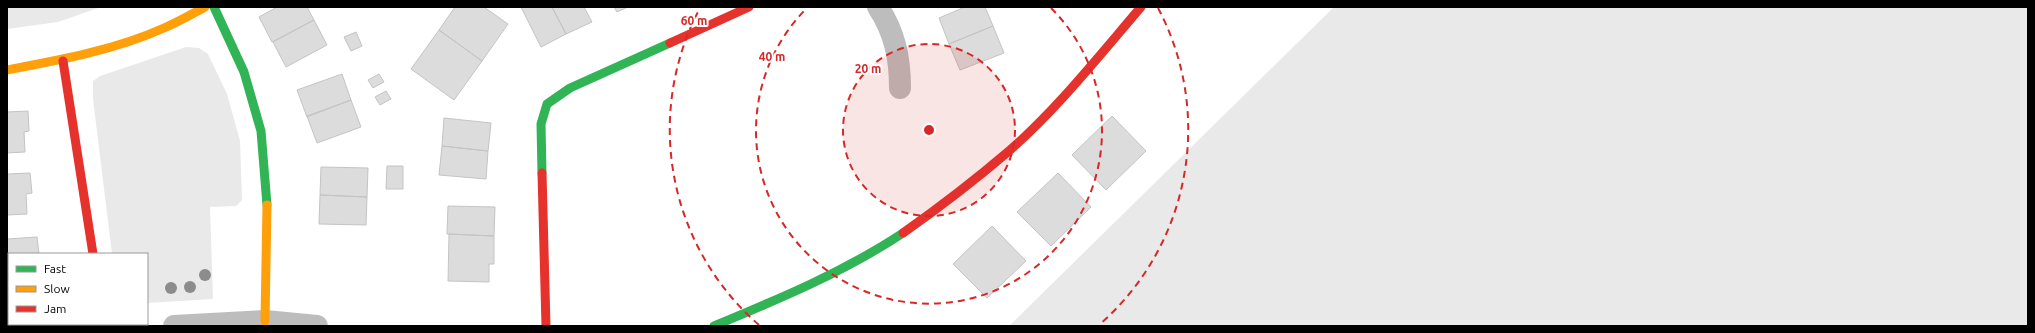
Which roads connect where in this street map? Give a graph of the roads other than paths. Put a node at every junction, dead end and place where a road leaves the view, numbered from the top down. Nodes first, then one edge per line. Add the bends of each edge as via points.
1 (205, 7) edge
2 (214, 7) edge
3 (749, 7) edge
4 (878, 7) edge
5 (1141, 7) edge
6 (63, 61) junction
7 (7, 70) edge
8 (900, 88) dead end
9 (93, 253) edge
10 (265, 321) junction
11 (174, 326) edge
12 (317, 326) edge
13 (546, 326) edge
14 (714, 326) edge

1 - 6 street via 159,31
2 - 10 street via 244,72 262,131 267,193
3 - 13 street via 570,88 547,104 542,124
4 - 8 street via 889,24 896,44
5 - 14 street via 1053,107 1010,150 945,204 874,252 812,284
6 - 7 street
6 - 9 street
10 - 11 street
10 - 12 street

